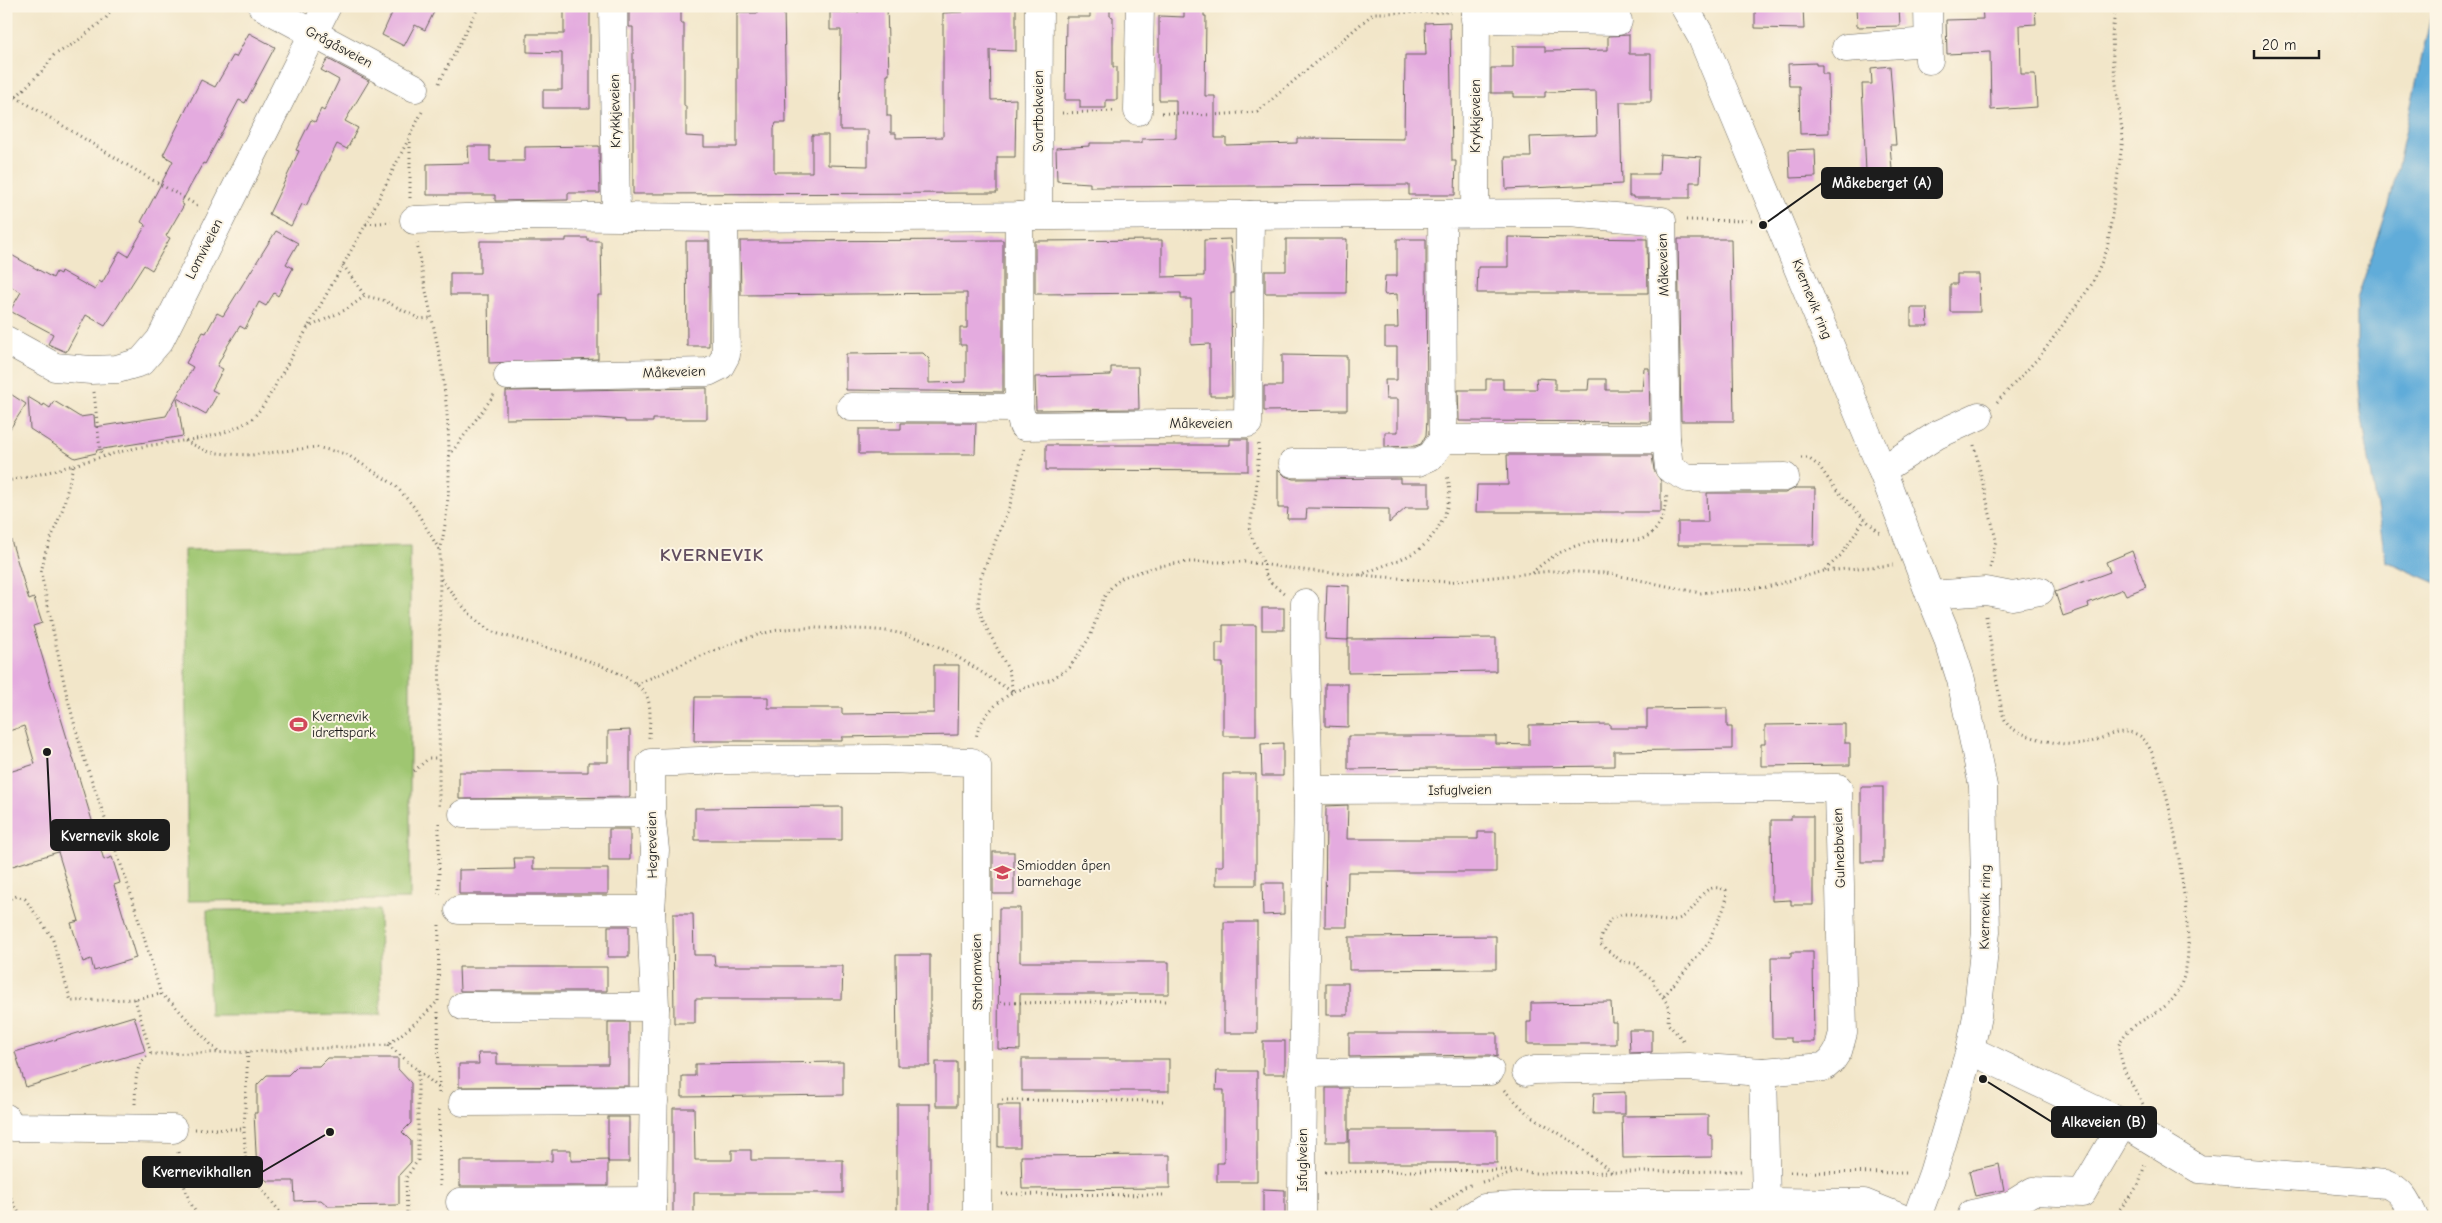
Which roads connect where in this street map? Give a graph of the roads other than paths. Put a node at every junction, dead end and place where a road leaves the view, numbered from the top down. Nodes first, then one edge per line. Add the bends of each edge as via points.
1 (262, 6) edge
2 (327, 6) edge
3 (613, 6) edge
4 (1039, 6) edge
5 (1140, 6) edge
6 (1684, 6) edge
7 (1928, 6) edge
8 (1470, 12) edge
9 (1618, 21) dead end
10 (313, 34) junction
11 (1846, 48) dead end
12 (426, 94) road end
13 (1138, 111) road end
14 (1475, 213) junction
15 (1029, 215) junction
16 (1250, 215) junction
17 (616, 216) junction
18 (1442, 216) junction
19 (724, 218) junction
20 (414, 220) road end
21 (6, 340) edge
22 (508, 376) road end
23 (851, 407) dead end
24 (1979, 416) road end
25 (1021, 417) junction
26 (1666, 439) junction
27 (1439, 445) junction
28 (1293, 464) dead end
29 (1789, 467) road end
30 (1882, 470) junction
31 (2040, 591) dead end
32 (1930, 595) junction
33 (1297, 599) road end
34 (974, 763) joint
35 (1308, 790) junction
36 (1612, 790) joint
37 (651, 813) junction
38 (447, 815) road end
39 (446, 909) road end
40 (651, 910) junction
41 (450, 1003) road end
42 (655, 1007) junction
43 (1970, 1050) junction
44 (1490, 1072) road end
45 (1526, 1072) dead end
46 (1763, 1072) junction
47 (1302, 1073) junction
48 (447, 1102) road end
49 (654, 1102) junction
50 (6, 1118) edge
51 (172, 1129) road end
52 (2134, 1129) junction
53 (450, 1200) road end
54 (1766, 1202) junction
55 (977, 1206) edge
56 (652, 1209) edge
57 (1972, 1214) dead end
58 (1302, 1217) edge
59 (1470, 1217) edge
60 (1899, 1217) edge
61 (1917, 1217) edge
62 (2414, 1217) edge

1 - 10 street, Grågåsveien
2 - 10 street, Lomviveien
3 - 17 street, Krykkjeveien
4 - 15 street, Svartbakveien via 1039,114
5 - 13 street
6 - 30 street, Kvernevik ring via 1702,38
7 - 11 street via 1929,52
8 - 9 street
8 - 14 street, Krykkjeveien
10 - 12 street, Grågåsveien
10 - 21 street, Lomviveien via 160,340 141,362 91,370 55,367
14 - 18 street, Måkeveien
14 - 26 street, Måkeveien via 1569,213 1662,221
15 - 16 street, Måkeveien
15 - 19 street, Måkeveien
15 - 25 street
16 - 18 street, Måkeveien
16 - 25 street, Måkeveien via 1248,423
17 - 19 street, Måkeveien
17 - 20 street, Måkeveien
18 - 27 street
19 - 22 street, Måkeveien via 726,355 720,366 708,372
23 - 25 street, Måkeveien
24 - 30 street via 1937,435
26 - 27 street
26 - 29 street, Måkeveien via 1668,468 1688,478
27 - 28 street via 1431,456 1418,462
30 - 32 street, Kvernevik ring
31 - 32 street via 2012,596 1986,591
32 - 43 street, Kvernevik ring via 1961,680 1983,786 1986,932
33 - 35 street, Isfuglveien via 1303,650
34 - 37 street, Hegreveien via 939,760 651,763
34 - 55 street, Storlomveien via 977,766
35 - 36 street, Isfuglveien
35 - 47 street, Isfuglveien
36 - 46 street, Gulnebbveien via 1838,788 1843,1032 1838,1051 1824,1067
37 - 38 street
37 - 40 street, Hegreveien via 655,850
39 - 40 street
40 - 42 street, Hegreveien
41 - 42 street
42 - 49 street, Hegreveien
43 - 52 street
43 - 61 street, Kvernevik ring
44 - 47 street
45 - 46 street, Gulnebbveien via 1590,1067 1689,1067
46 - 54 street
47 - 58 street, Isfuglveien
48 - 49 street
49 - 56 street, Hegreveien
50 - 51 street via 13,1127
52 - 57 street via 2082,1192 2034,1191 2009,1206
52 - 62 street via 2198,1169 2386,1184 2396,1188 2404,1197
53 - 56 street
54 - 59 street via 1543,1204 1484,1208
54 - 60 street via 1864,1203

